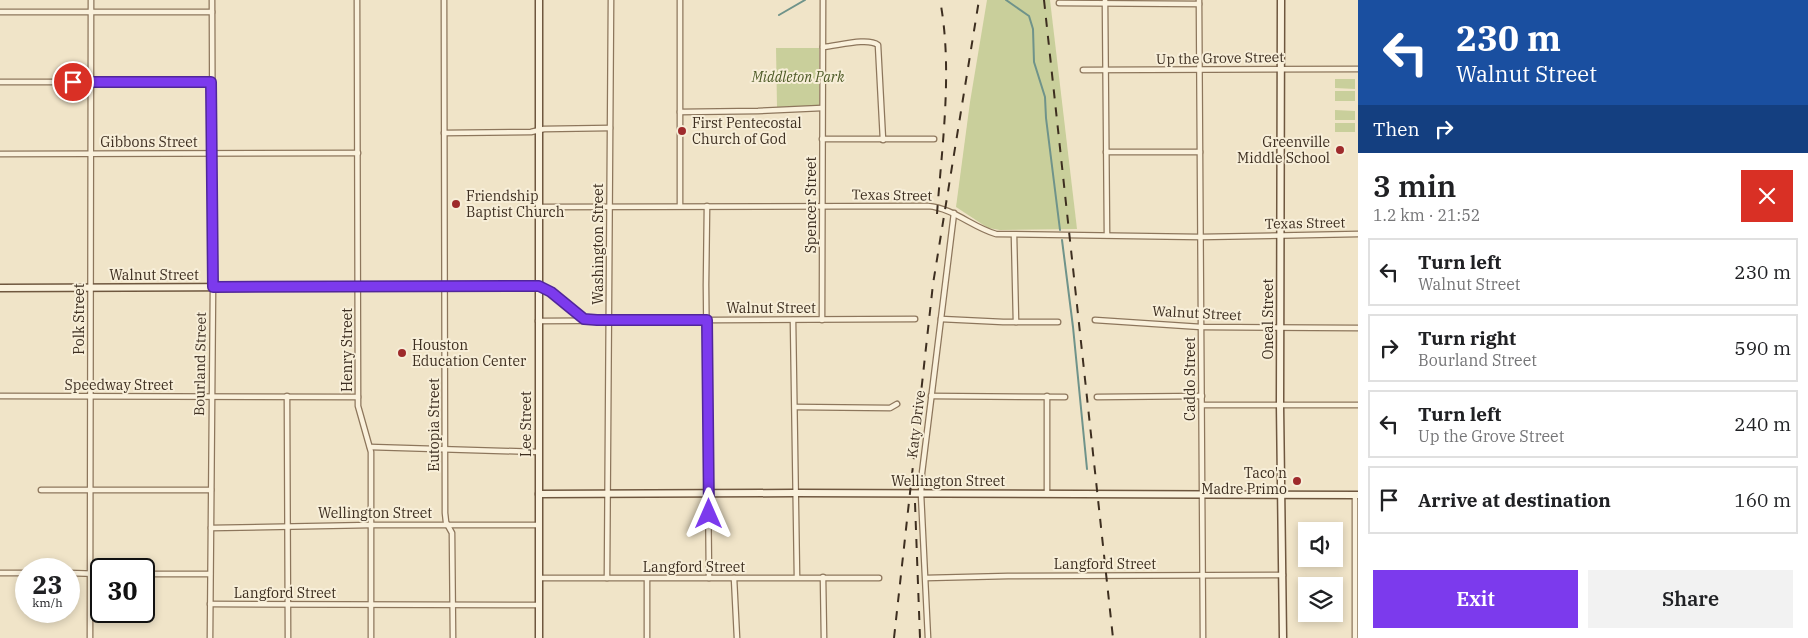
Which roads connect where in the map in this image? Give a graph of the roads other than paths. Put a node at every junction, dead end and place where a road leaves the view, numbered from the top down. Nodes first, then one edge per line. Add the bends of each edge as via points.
1 (91, 0) edge
2 (212, 0) edge
3 (357, 0) edge
4 (444, 0) edge
5 (538, 0) edge
6 (611, 0) edge
7 (680, 0) edge
8 (823, 0) edge
9 (1281, 0) edge
10 (1105, 2) edge
11 (1199, 2) edge
12 (1059, 3) dead end
13 (0, 12) edge
14 (91, 12) junction
15 (212, 12) junction
16 (823, 47) junction
17 (1280, 69) junction
18 (1358, 69) edge
19 (1083, 70) dead end
20 (1199, 70) junction
21 (1106, 71) junction
22 (0, 82) edge
23 (91, 82) junction
24 (211, 82) junction
25 (822, 108) junction
26 (680, 112) junction
27 (610, 128) junction
28 (539, 131) junction
29 (444, 133) junction
30 (934, 139) dead end
31 (822, 140) junction
32 (883, 140) junction
33 (358, 152) junction
34 (1106, 152) junction
35 (1200, 152) junction
36 (212, 153) junction
37 (0, 154) edge
38 (91, 154) junction
39 (609, 206) junction
40 (680, 206) junction
41 (707, 206) junction
42 (822, 206) junction
43 (540, 207) junction
44 (954, 213) junction
45 (1358, 234) edge
46 (1014, 235) junction
47 (1107, 235) junction
48 (1281, 235) junction
49 (1200, 236) junction
50 (539, 286) junction
51 (213, 287) junction
52 (359, 287) junction
53 (445, 287) junction
54 (0, 288) edge
55 (90, 288) junction
56 (915, 319) dead end
57 (941, 319) junction
58 (597, 320) junction
59 (609, 320) junction
60 (707, 320) junction
61 (793, 320) junction
62 (822, 320) junction
63 (1096, 320) dead end
64 (538, 321) junction
65 (1016, 322) junction
66 (1058, 322) dead end
67 (1201, 327) junction
68 (1280, 328) junction
69 (1358, 328) edge
70 (0, 396) edge
71 (90, 396) junction
72 (211, 396) junction
73 (287, 396) junction
74 (358, 396) junction
75 (931, 396) junction
76 (1047, 396) junction
77 (1202, 396) junction
78 (1065, 397) dead end
79 (1097, 397) dead end
80 (896, 404) dead end
81 (1202, 405) junction
82 (1280, 405) junction
83 (1358, 405) edge
84 (795, 407) junction
85 (370, 447) junction
86 (445, 448) junction
87 (539, 452) junction
88 (41, 490) dead end
89 (90, 490) junction
90 (210, 490) junction
91 (709, 493) junction
92 (795, 493) junction
93 (539, 494) junction
94 (608, 494) junction
95 (921, 494) junction
96 (1047, 494) junction
97 (1202, 495) junction
98 (1281, 495) junction
99 (1356, 495) edge
100 (371, 525) junction
101 (288, 526) junction
102 (448, 526) junction
103 (539, 526) junction
104 (211, 528) junction
105 (90, 558) edge
106 (0, 573) edge
107 (15, 573) edge
108 (80, 574) edge
109 (90, 574) edge
110 (155, 574) edge
111 (210, 574) junction
112 (1203, 575) junction
113 (1283, 575) junction
114 (797, 577) junction
115 (823, 577) junction
116 (539, 578) junction
117 (607, 578) junction
118 (709, 578) junction
119 (734, 578) junction
120 (879, 578) dead end
121 (926, 578) junction
122 (647, 579) junction
123 (210, 604) junction
124 (288, 604) junction
125 (371, 604) junction
126 (539, 605) junction
127 (452, 606) junction
128 (90, 623) edge
129 (90, 638) edge
130 (210, 638) edge
131 (288, 638) edge
132 (371, 638) edge
133 (453, 638) edge
134 (539, 638) edge
135 (647, 638) edge
136 (737, 638) edge
137 (824, 638) edge
138 (928, 638) edge
139 (1203, 638) edge
140 (1284, 638) edge
141 (1355, 638) edge

1 - 14 street, Polk Street
2 - 15 street, Bourland Street
3 - 33 street, Henry Street
4 - 29 street, Eutopia Street
5 - 28 street, Lee Street
6 - 27 street, Washington Street
7 - 26 street
8 - 16 street, Spencer Street
9 - 17 street, Oneal Street
10 - 11 street
10 - 12 street
10 - 21 street
11 - 20 street, Caddo Street
13 - 14 street
14 - 15 street
14 - 23 street, Polk Street
15 - 24 street, Bourland Street
16 - 25 street, Spencer Street
16 - 32 street via 863,42 878,45
17 - 18 street, Up the Grove Street
17 - 20 street, Up the Grove Street
17 - 48 street, Oneal Street
19 - 21 street, Up the Grove Street
20 - 21 street, Up the Grove Street
20 - 35 street, Caddo Street
21 - 34 street
22 - 23 street
23 - 24 street
23 - 38 street, Polk Street
24 - 36 street, Bourland Street
25 - 26 street
25 - 31 street, Spencer Street
26 - 40 street
27 - 28 street
27 - 39 street, Washington Street
28 - 29 street
28 - 43 street, Lee Street
29 - 53 street, Eutopia Street
30 - 32 street
31 - 32 street
31 - 42 street, Spencer Street
33 - 36 street, Gibbons Street
33 - 52 street, Henry Street
34 - 35 street
34 - 47 street
35 - 49 street, Caddo Street
36 - 38 street, Gibbons Street
36 - 51 street, Bourland Street
37 - 38 street, Gibbons Street
38 - 55 street, Polk Street
39 - 40 street, Texas Street
39 - 43 street, Texas Street
39 - 59 street, Washington Street
40 - 41 street, Texas Street
41 - 42 street, Texas Street
41 - 60 street
42 - 44 street, Texas Street via 928,206
42 - 62 street, Spencer Street
43 - 50 street, Lee Street
44 - 46 street, Texas Street via 985,230
44 - 57 street, Katy Drive
45 - 48 street, Texas Street
46 - 47 street, Texas Street
46 - 65 street
47 - 49 street, Texas Street
48 - 49 street, Texas Street
48 - 68 street, Oneal Street
49 - 67 street, Caddo Street
50 - 53 street, Walnut Street
50 - 58 street, Walnut Street via 584,319
50 - 64 street, Lee Street
51 - 52 street, Walnut Street
51 - 55 street, Walnut Street
51 - 72 street, Bourland Street
52 - 53 street, Walnut Street
52 - 74 street, Henry Street
53 - 86 street, Eutopia Street
54 - 55 street, Walnut Street
55 - 71 street, Polk Street
56 - 62 street, Walnut Street
57 - 65 street
57 - 75 street, Katy Drive
58 - 59 street, Walnut Street
58 - 64 street, Walnut Street
59 - 60 street, Walnut Street
59 - 94 street, Washington Street
60 - 61 street, Walnut Street
60 - 91 street
61 - 62 street, Walnut Street
61 - 84 street
63 - 67 street, Walnut Street
64 - 87 street, Lee Street
65 - 66 street
67 - 68 street, Walnut Street
67 - 77 street, Caddo Street
68 - 69 street, Walnut Street
68 - 82 street, Oneal Street
70 - 71 street, Speedway Street
71 - 72 street, Speedway Street
71 - 89 street, Polk Street
72 - 73 street, Speedway Street
72 - 90 street, Bourland Street
73 - 74 street, Speedway Street
73 - 101 street
74 - 85 street, Henry Street
75 - 76 street
75 - 95 street, Katy Drive
76 - 78 street
76 - 96 street
77 - 79 street
77 - 81 street, Caddo Street
80 - 84 street via 890,408
81 - 82 street
81 - 97 street, Caddo Street
82 - 83 street
82 - 98 street, Oneal Street
84 - 92 street
85 - 86 street
85 - 100 street, Henry Street
86 - 87 street
86 - 102 street, Eutopia Street
87 - 93 street, Lee Street
88 - 89 street
89 - 90 street
89 - 105 street, Polk Street
90 - 104 street, Bourland Street
91 - 92 street, Wellington Street
91 - 94 street, Wellington Street
91 - 118 street
92 - 95 street, Wellington Street
92 - 114 street
93 - 94 street, Wellington Street
93 - 103 street, Lee Street
94 - 117 street, Washington Street
95 - 96 street, Wellington Street
95 - 121 street, Katy Drive
96 - 97 street, Wellington Street
97 - 98 street, Wellington Street
97 - 112 street, Caddo Street
98 - 99 street, Wellington Street
98 - 113 street, Oneal Street
99 - 141 street
100 - 101 street, Wellington Street
100 - 102 street, Wellington Street
100 - 125 street, Henry Street
101 - 104 street, Wellington Street
101 - 124 street
102 - 103 street, Wellington Street
102 - 127 street, Eutopia Street via 452,533
103 - 116 street, Lee Street
104 - 111 street, Bourland Street
106 - 107 street
108 - 109 street
110 - 111 street
111 - 123 street, Bourland Street
112 - 113 street, Langford Street
112 - 121 street, Langford Street
112 - 139 street, Caddo Street
113 - 140 street, Oneal Street
114 - 115 street, Langford Street
114 - 119 street, Langford Street
115 - 120 street, Langford Street
115 - 137 street
116 - 117 street, Langford Street
116 - 126 street, Lee Street
117 - 122 street, Langford Street
118 - 119 street, Langford Street
118 - 122 street, Langford Street
119 - 136 street
121 - 138 street, Katy Drive
122 - 135 street
123 - 124 street, Langford Street
123 - 130 street, Bourland Street
124 - 125 street, Langford Street
124 - 131 street
125 - 127 street, Langford Street
125 - 132 street, Henry Street
126 - 127 street, Langford Street
126 - 134 street, Lee Street
127 - 133 street, Eutopia Street
128 - 129 street, Polk Street

